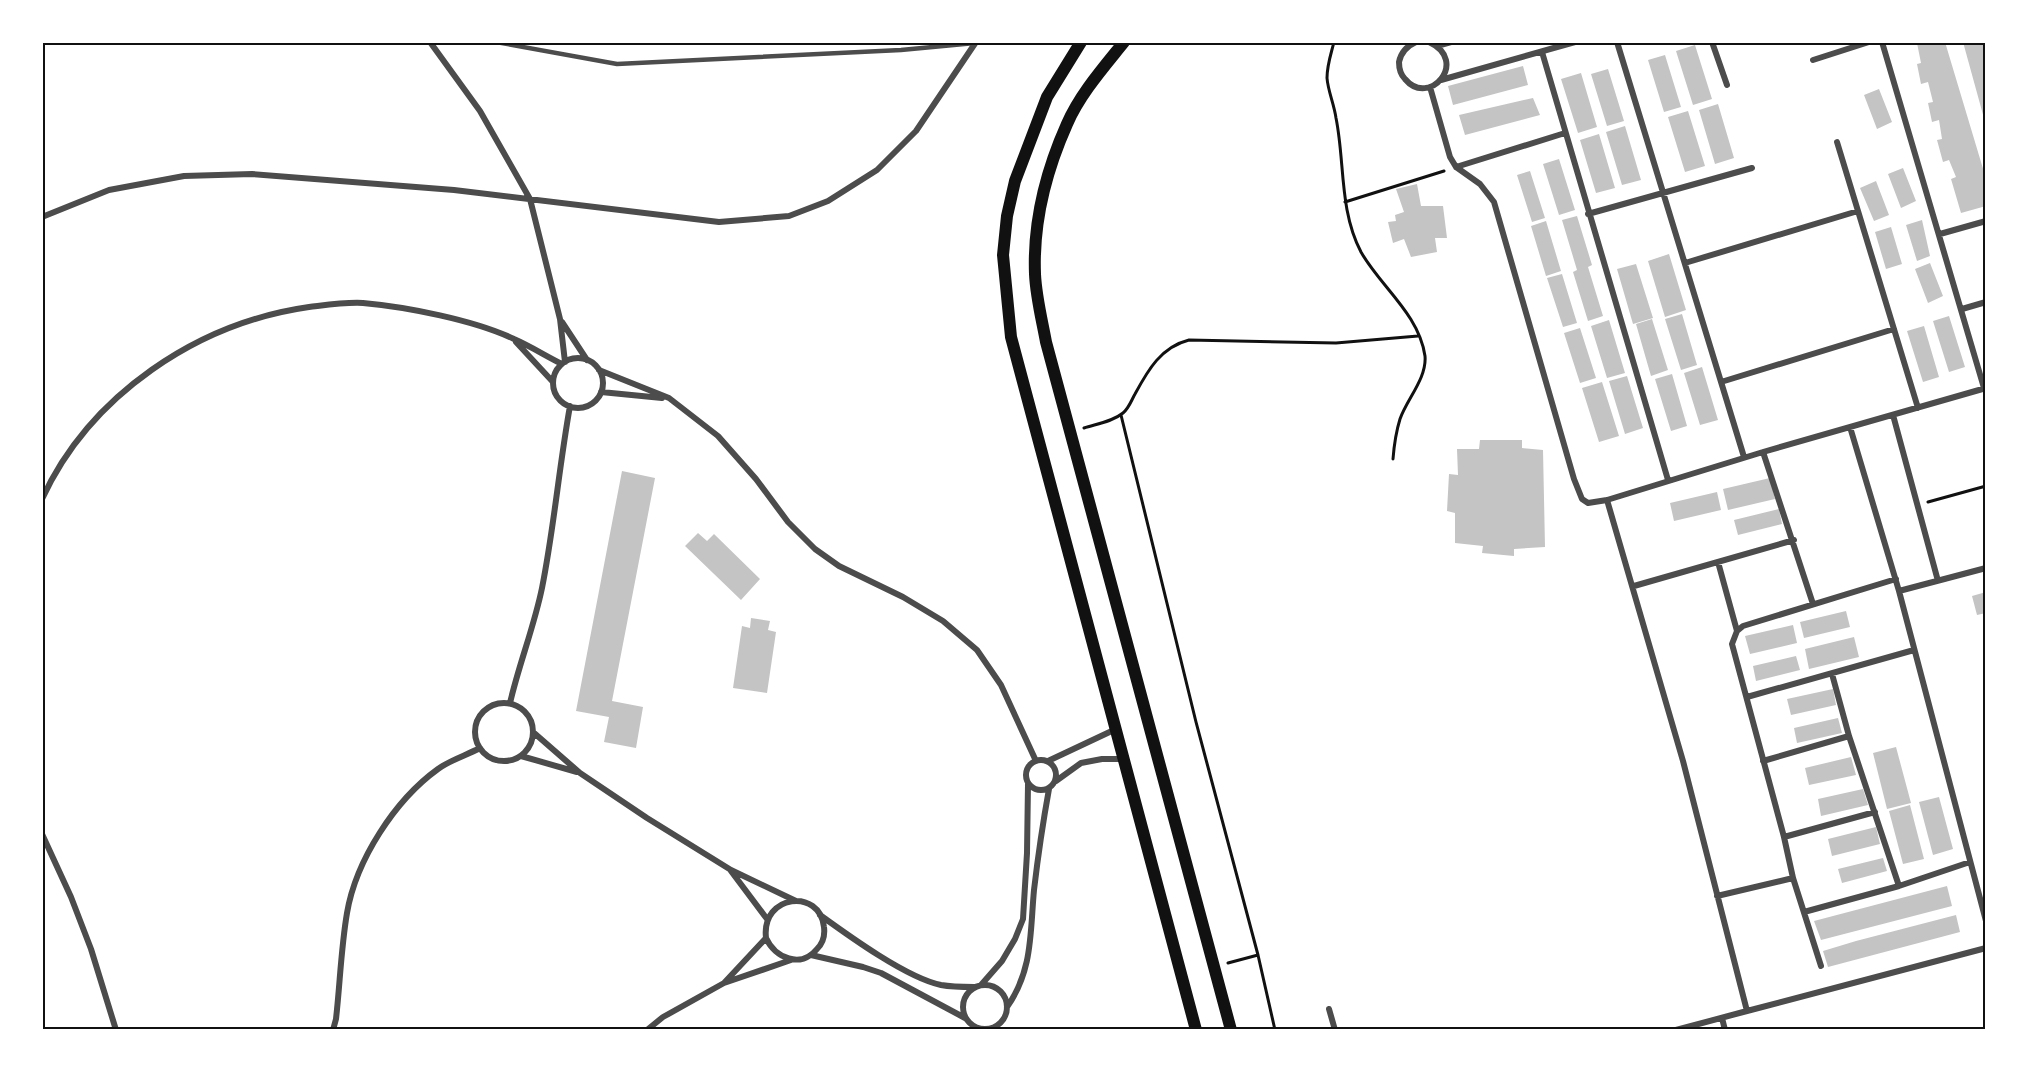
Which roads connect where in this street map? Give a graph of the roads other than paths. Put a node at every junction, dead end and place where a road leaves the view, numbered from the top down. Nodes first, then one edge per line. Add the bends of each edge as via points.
1 (430, 42) edge
2 (496, 42) edge
3 (1081, 42) edge
4 (1124, 42) edge
5 (1416, 42) edge
6 (1429, 42) edge
7 (1451, 42) edge
8 (1575, 42) edge
9 (1617, 42) edge
10 (1712, 42) edge
11 (1869, 42) edge
12 (1882, 42) edge
13 (975, 43) edge
14 (1437, 46) junction
15 (1542, 52) junction
16 (1813, 60) dead end
17 (1441, 80) junction
18 (1727, 85) dead end
19 (1430, 87) junction
20 (1565, 134) junction
21 (1838, 142) dead end
22 (1456, 167) junction
23 (1752, 168) dead end
24 (1663, 193) junction
25 (530, 199) junction
26 (1858, 211) junction
27 (1588, 214) junction
28 (42, 217) edge
29 (1986, 221) edge
30 (1940, 234) junction
31 (1684, 263) junction
32 (1986, 302) edge
33 (1962, 309) junction
34 (560, 319) junction
35 (1894, 329) junction
36 (512, 338) junction
37 (587, 360) junction
38 (564, 363) junction
39 (599, 370) junction
40 (554, 382) junction
41 (1721, 382) junction
42 (1985, 388) edge
43 (601, 392) junction
44 (669, 398) junction
45 (570, 406) junction
46 (1918, 408) junction
47 (1893, 415) junction
48 (1850, 427) junction
49 (1763, 452) junction
50 (1744, 458) junction
51 (1668, 480) junction
52 (42, 499) edge
53 (1607, 500) junction
54 (1794, 540) junction
55 (1718, 562) junction
56 (1986, 568) edge
57 (1896, 579) junction
58 (1938, 581) junction
59 (1634, 586) junction
60 (1899, 591) junction
61 (1813, 603) junction
62 (1737, 631) junction
63 (1914, 650) junction
64 (1832, 674) junction
65 (1748, 697) junction
66 (510, 703) junction
67 (1116, 729) junction
68 (533, 732) junction
69 (1849, 736) junction
70 (480, 748) junction
71 (521, 756) junction
72 (1124, 759) junction
73 (1036, 760) junction
74 (1048, 761) junction
75 (1763, 761) junction
76 (580, 773) junction
77 (1055, 782) junction
78 (1028, 784) junction
79 (1049, 789) junction
80 (1875, 812) junction
81 (42, 834) edge
82 (1784, 837) junction
83 (1970, 862) junction
84 (731, 870) junction
85 (1793, 878) junction
86 (1899, 886) junction
87 (1717, 896) junction
88 (796, 901) junction
89 (1804, 912) junction
90 (820, 914) junction
91 (767, 919) junction
92 (1986, 921) edge
93 (766, 938) junction
94 (1986, 948) edge
95 (811, 955) junction
96 (793, 960) junction
97 (1821, 966) dead end
98 (724, 983) junction
99 (978, 986) junction
100 (1007, 1007) junction
101 (1329, 1009) dead end
102 (1747, 1011) junction
103 (965, 1018) junction
104 (1722, 1018) junction
105 (1000, 1023) junction
106 (974, 1028) edge
107 (116, 1030) edge
108 (333, 1030) edge
109 (647, 1030) edge
110 (998, 1030) edge
111 (1196, 1030) edge
112 (1231, 1030) edge
113 (1335, 1030) edge
114 (1676, 1030) edge
115 (1725, 1030) edge

1 - 25 street via 480,111
2 - 13 lane via 617,64
3 - 67 main road via 1047,97 1015,181 1003,255 1011,337
4 - 112 main road via 1067,123 1041,199 1035,277 1046,342
5 - 19 street via 1401,55 1400,72 1408,84
6 - 14 street
7 - 14 street
8 - 15 street
9 - 24 street
10 - 18 street
11 - 16 street
12 - 30 street
13 - 25 street via 916,131 877,170 828,201 789,216 719,222
14 - 17 street via 1446,63
15 - 17 street
15 - 20 street
17 - 19 street
19 - 22 street
20 - 22 street
20 - 27 street
21 - 26 street
22 - 53 street via 1480,184 1494,202 1582,500
23 - 24 street
24 - 27 street
24 - 31 street
25 - 28 street via 252,174 184,176 109,190
25 - 34 street
26 - 31 street
26 - 35 street
27 - 51 street
29 - 30 street
30 - 33 street
31 - 41 street
32 - 33 street
33 - 42 street
34 - 37 street
34 - 38 street
35 - 41 street
35 - 46 street
36 - 38 street
36 - 40 street
36 - 52 street via 463,321 361,303 276,312 210,335 158,364 112,402 79,439 53,474
37 - 38 street
37 - 39 street
38 - 40 street
39 - 43 street
39 - 44 street
40 - 45 street via 558,397
41 - 50 street
42 - 46 street
43 - 44 street
43 - 45 street via 592,404
44 - 73 street via 718,436 815,549 839,566 943,621 976,650 1001,685
45 - 66 street via 541,591
46 - 47 street
47 - 48 street
47 - 58 street
48 - 49 street
48 - 57 street
49 - 50 street
49 - 54 street
50 - 51 street
51 - 53 street
53 - 59 street
54 - 55 street
54 - 61 street
55 - 59 street
55 - 62 street
56 - 58 street
57 - 60 street
57 - 61 street
58 - 60 street
59 - 87 street
60 - 63 street
61 - 62 street via 1752,622
62 - 65 street via 1732,644
63 - 64 street
63 - 83 street
64 - 65 street
64 - 69 street
65 - 75 street
66 - 68 street via 524,710
66 - 70 street via 490,706 482,712 477,720 476,739
67 - 72 main road
67 - 74 street
68 - 71 street via 528,749
68 - 76 street
69 - 75 street
69 - 80 street
70 - 71 street via 494,759
70 - 108 street via 439,768 406,797 374,843 355,882 346,913
71 - 76 street
72 - 77 street via 1080,763
72 - 111 main road
73 - 74 street
73 - 78 street via 1025,773
74 - 77 street via 1054,767
75 - 82 street
76 - 84 street
77 - 79 street
78 - 79 street via 1037,790
78 - 99 street via 1023,919 1002,961
79 - 100 street via 1038,856 1032,934 1023,978
80 - 82 street
80 - 86 street
81 - 107 street via 91,949
82 - 85 street
83 - 86 street
83 - 92 street
84 - 88 street
84 - 91 street
85 - 87 street
85 - 89 street
86 - 89 street
87 - 102 street
88 - 90 street via 806,903
88 - 91 street via 779,905
89 - 97 street
90 - 95 street via 824,932
90 - 99 street via 915,975 941,985
91 - 93 street
93 - 96 street via 776,953
93 - 98 street
94 - 102 street
95 - 96 street
95 - 103 street via 881,973
96 - 98 street
98 - 109 street
99 - 100 street via 997,988
99 - 103 street via 964,997
100 - 105 street
101 - 113 street
102 - 104 street
103 - 106 street
104 - 114 street
104 - 115 street
105 - 106 street via 990,1028
105 - 110 street

